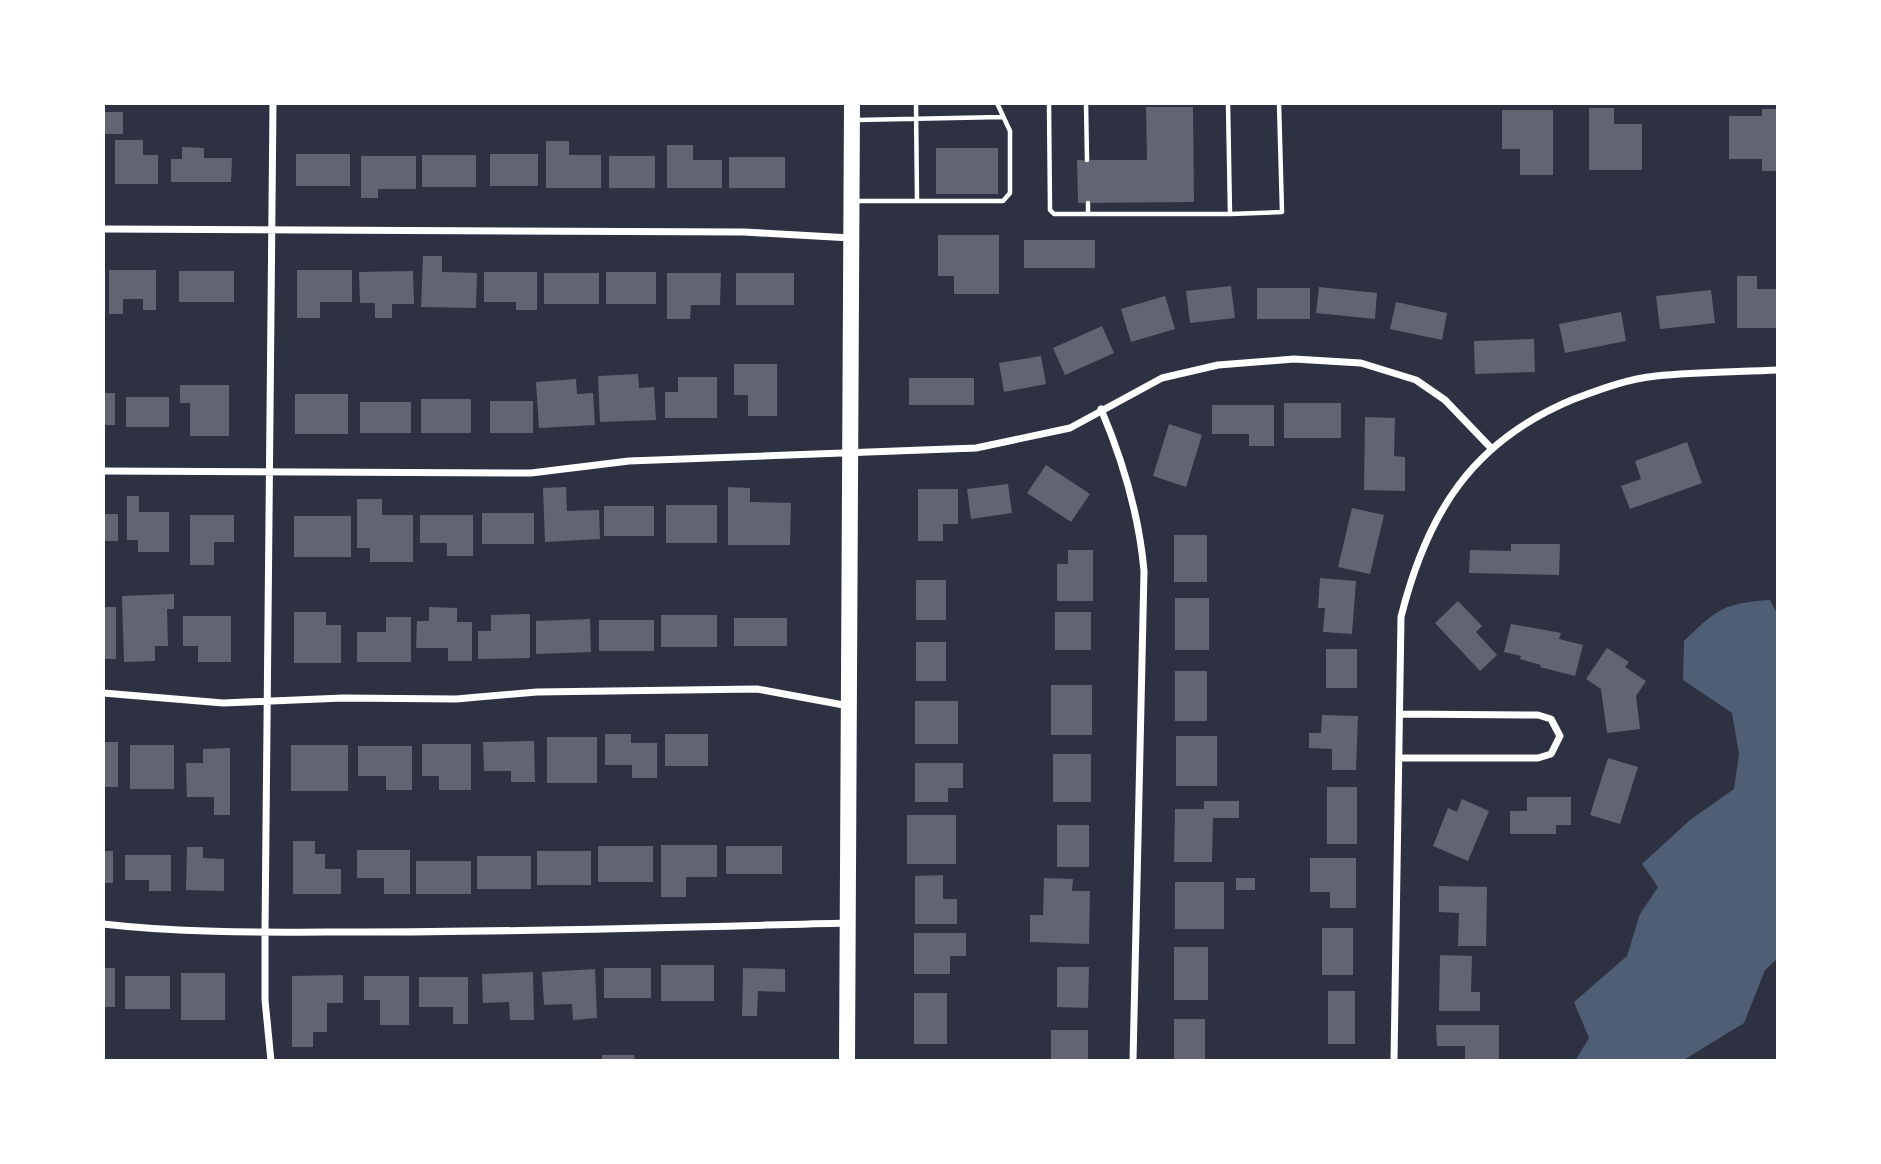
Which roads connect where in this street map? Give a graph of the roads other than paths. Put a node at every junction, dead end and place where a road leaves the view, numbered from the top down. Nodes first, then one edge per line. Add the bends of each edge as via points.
1 (273, 103) edge
2 (916, 103) edge
3 (997, 103) edge
4 (1049, 103) edge
5 (1086, 103) edge
6 (1228, 103) edge
7 (1279, 103) edge
8 (852, 112) edge
9 (1002, 117) junction
10 (916, 121) junction
11 (1087, 160) dead end
12 (852, 201) junction
13 (917, 201) junction
14 (1088, 203) dead end
15 (1088, 214) junction
16 (1230, 214) junction
17 (272, 228) junction
18 (103, 229) edge
19 (852, 238) junction
20 (1778, 370) edge
21 (1101, 409) junction
22 (1491, 448) junction
23 (850, 455) junction
24 (103, 471) edge
25 (269, 474) junction
26 (103, 693) edge
27 (267, 701) junction
28 (849, 706) junction
29 (1400, 714) junction
30 (1399, 758) junction
31 (848, 923) junction
32 (103, 924) edge
33 (265, 932) junction
34 (271, 1061) edge
35 (847, 1061) edge
36 (1133, 1061) edge
37 (1394, 1061) edge

1 - 17 street
2 - 10 lane
3 - 9 lane
4 - 15 lane via 1050,210 1054,214
5 - 11 lane
6 - 16 lane
7 - 16 lane via 1282,212
8 - 10 lane
8 - 12 main road
9 - 10 lane
9 - 13 lane via 1010,131 1010,193 1003,201
10 - 13 lane
12 - 13 lane
12 - 19 main road
14 - 15 lane
15 - 16 lane
17 - 18 street
17 - 19 street via 744,232
17 - 25 street
19 - 23 main road
20 - 22 street via 1655,376 1611,384 1539,414
21 - 22 street via 1162,378 1218,365 1331,359 1416,380 1445,400
21 - 23 street via 1070,428 976,449
21 - 36 street via 1123,462 1144,571
22 - 29 street via 1442,507 1409,587 1401,617
23 - 25 street via 629,461 531,473
23 - 28 main road
24 - 25 street
25 - 27 street
26 - 27 street via 223,703
27 - 28 street via 757,690
27 - 33 street
28 - 31 main road
29 - 30 street
29 - 30 street via 1538,715 1555,723 1560,736 1551,754 1538,758
30 - 37 street
31 - 33 street
31 - 35 main road
32 - 33 street
33 - 34 street

